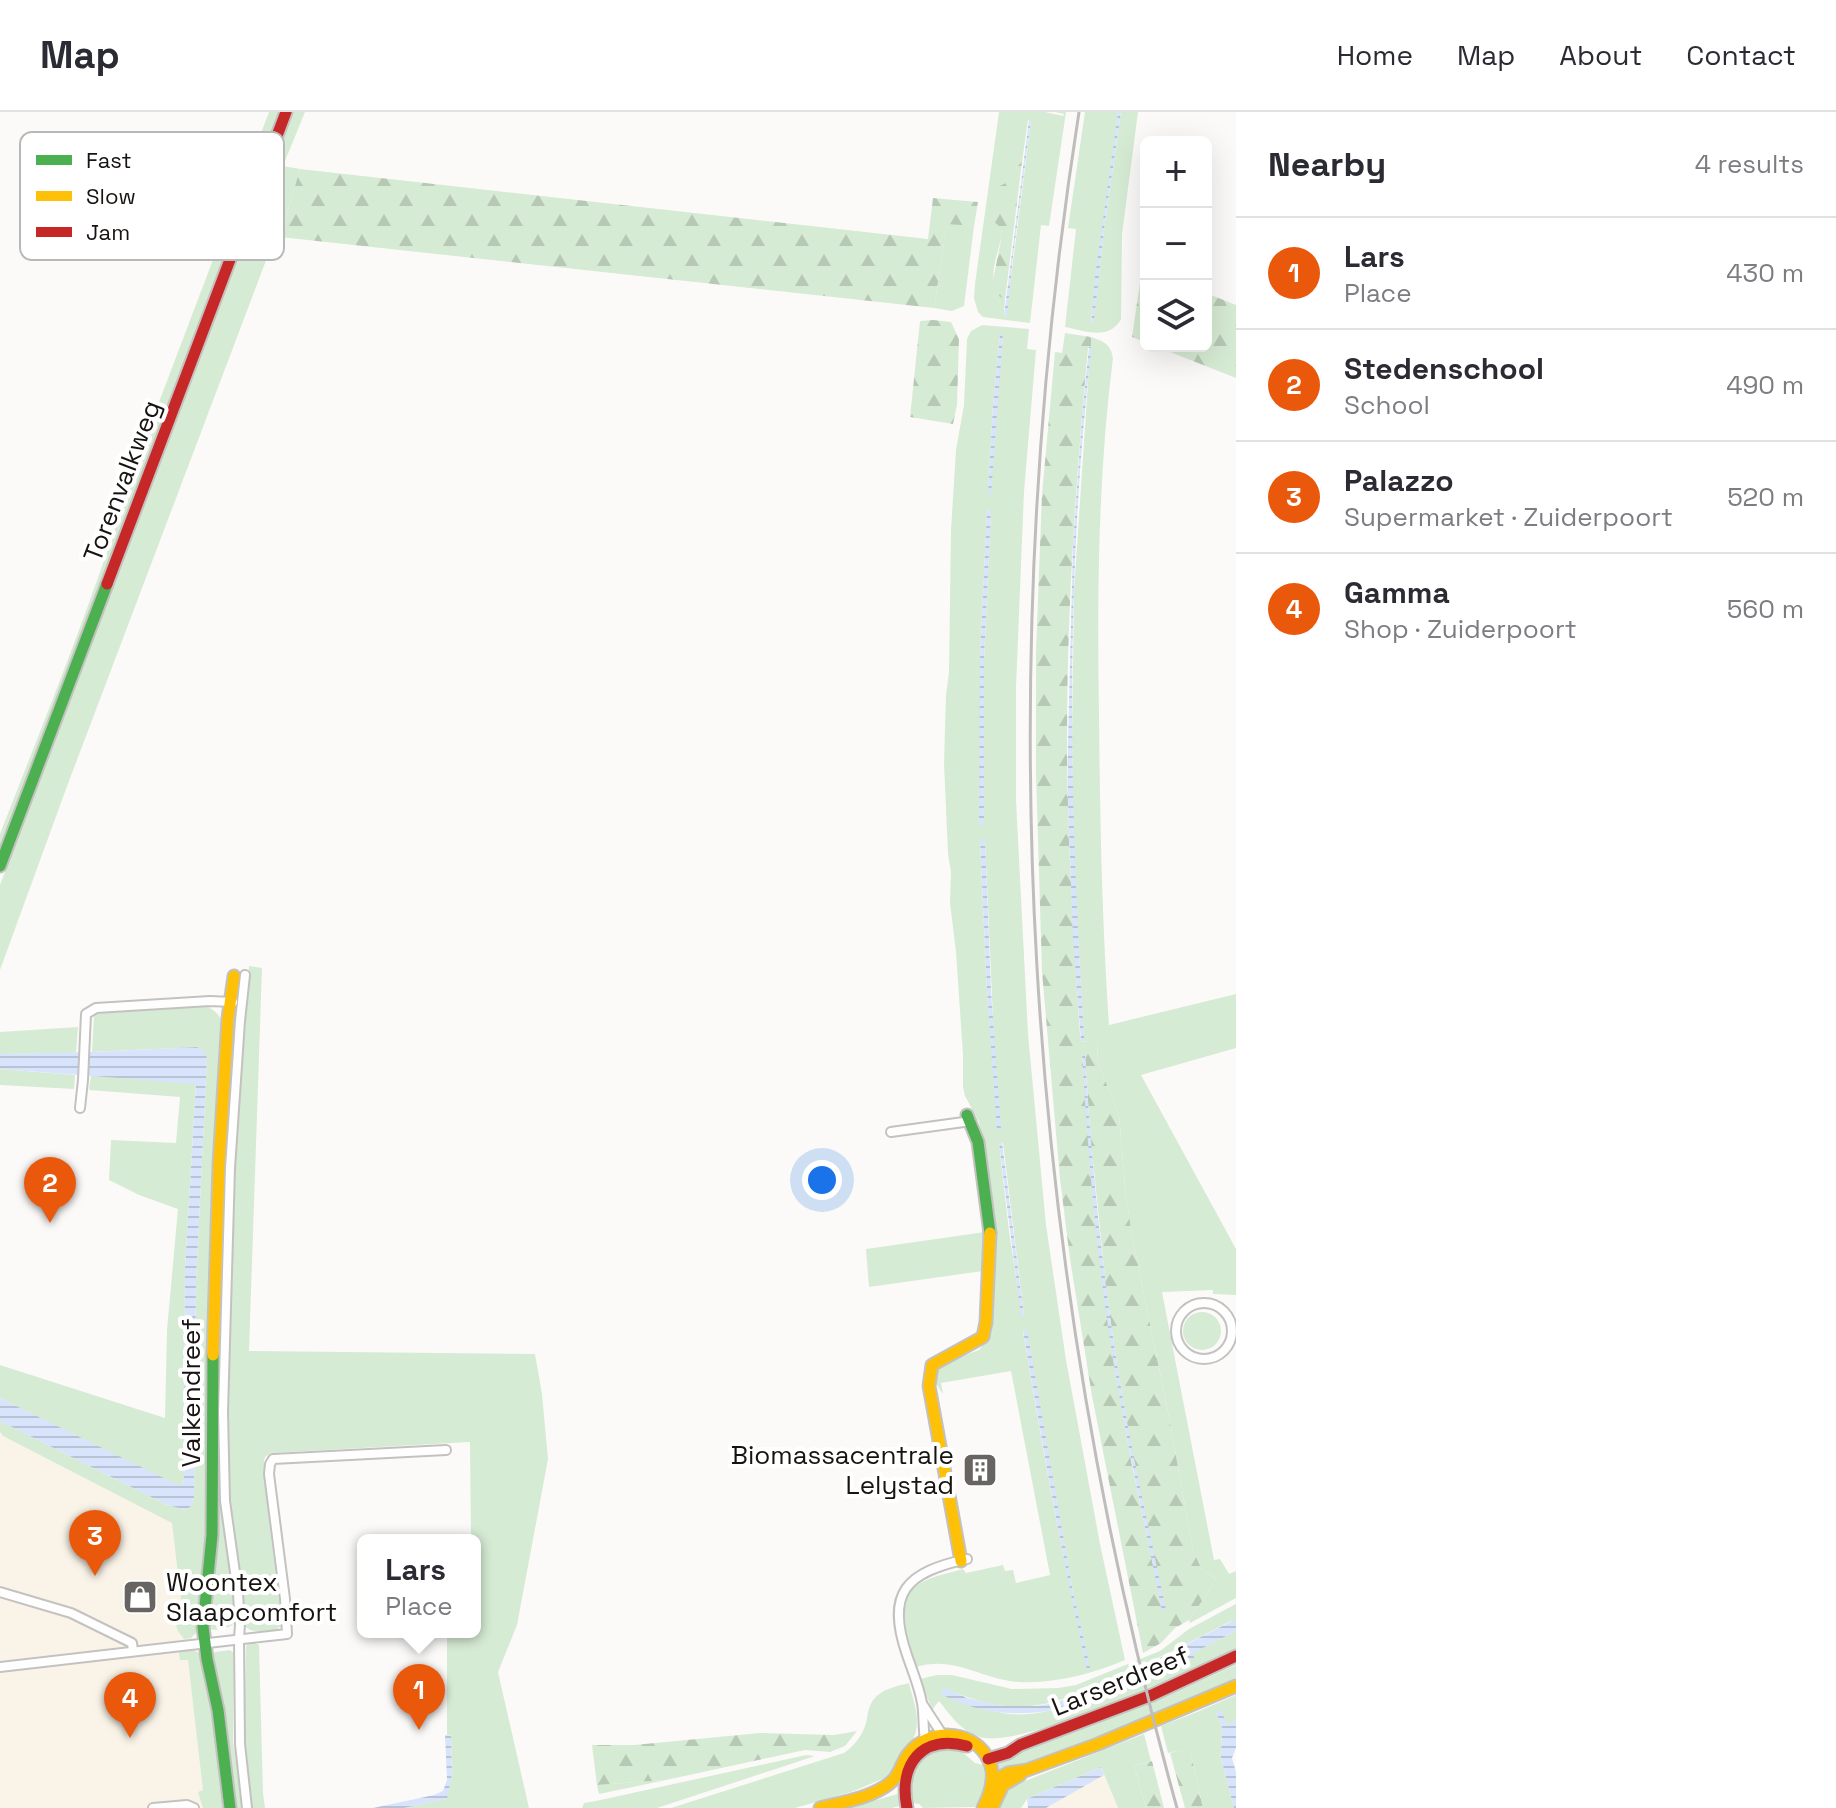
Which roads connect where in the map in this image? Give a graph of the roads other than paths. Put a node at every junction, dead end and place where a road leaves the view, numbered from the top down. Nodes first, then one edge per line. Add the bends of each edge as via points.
1 (286, 112) edge
2 (278, 132) edge
3 (230, 260) edge
4 (0, 866) edge
5 (240, 976) dead end
6 (236, 1002) junction
7 (80, 1108) dead end
8 (969, 1118) joint
9 (891, 1132) dead end
10 (1234, 1341) edge
11 (446, 1450) dead end
12 (964, 1560) joint
13 (0, 1592) edge
14 (239, 1639) junction
15 (204, 1642) junction
16 (133, 1651) junction
17 (1236, 1656) edge
18 (0, 1667) edge
19 (1236, 1686) edge
20 (923, 1705) junction
21 (942, 1734) junction
22 (926, 1744) junction
23 (985, 1755) junction
24 (900, 1781) junction
25 (995, 1786) junction
26 (153, 1808) edge
27 (194, 1808) edge
28 (230, 1808) edge
29 (247, 1808) edge
30 (820, 1808) edge
31 (907, 1808) edge
32 (983, 1808) edge
33 (992, 1808) edge

1 - 2 street, Torenvalkweg
3 - 4 street, Torenvalkweg
5 - 6 street, Valkendreef
6 - 7 street via 96,1008 86,1014
6 - 14 street, Valkendreef via 223,1412 225,1501
6 - 15 street, Valkendreef via 219,1165 212,1520
8 - 9 street
8 - 12 street via 978,1142 990,1237 986,1322 983,1337 932,1365 929,1386
10 - 10 street via 1230,1319 1210,1303 1192,1305 1179,1317 1179,1345 1194,1358 1213,1358
11 - 14 street via 273,1459 269,1474 287,1634
12 - 20 street via 918,1575 899,1602 905,1650
13 - 16 street via 71,1613 132,1643
14 - 15 street
14 - 29 street, Valkendreef
15 - 16 street
15 - 28 street, Valkendreef
16 - 18 street
17 - 23 street, Larserdreef via 1152,1695
19 - 25 street, Larserdreef
20 - 21 street
20 - 22 street
21 - 22 street
21 - 23 street via 961,1736
22 - 23 street via 955,1742
22 - 24 street via 908,1754
23 - 25 street
24 - 30 street
24 - 31 street
25 - 32 street
25 - 33 street
26 - 27 street

